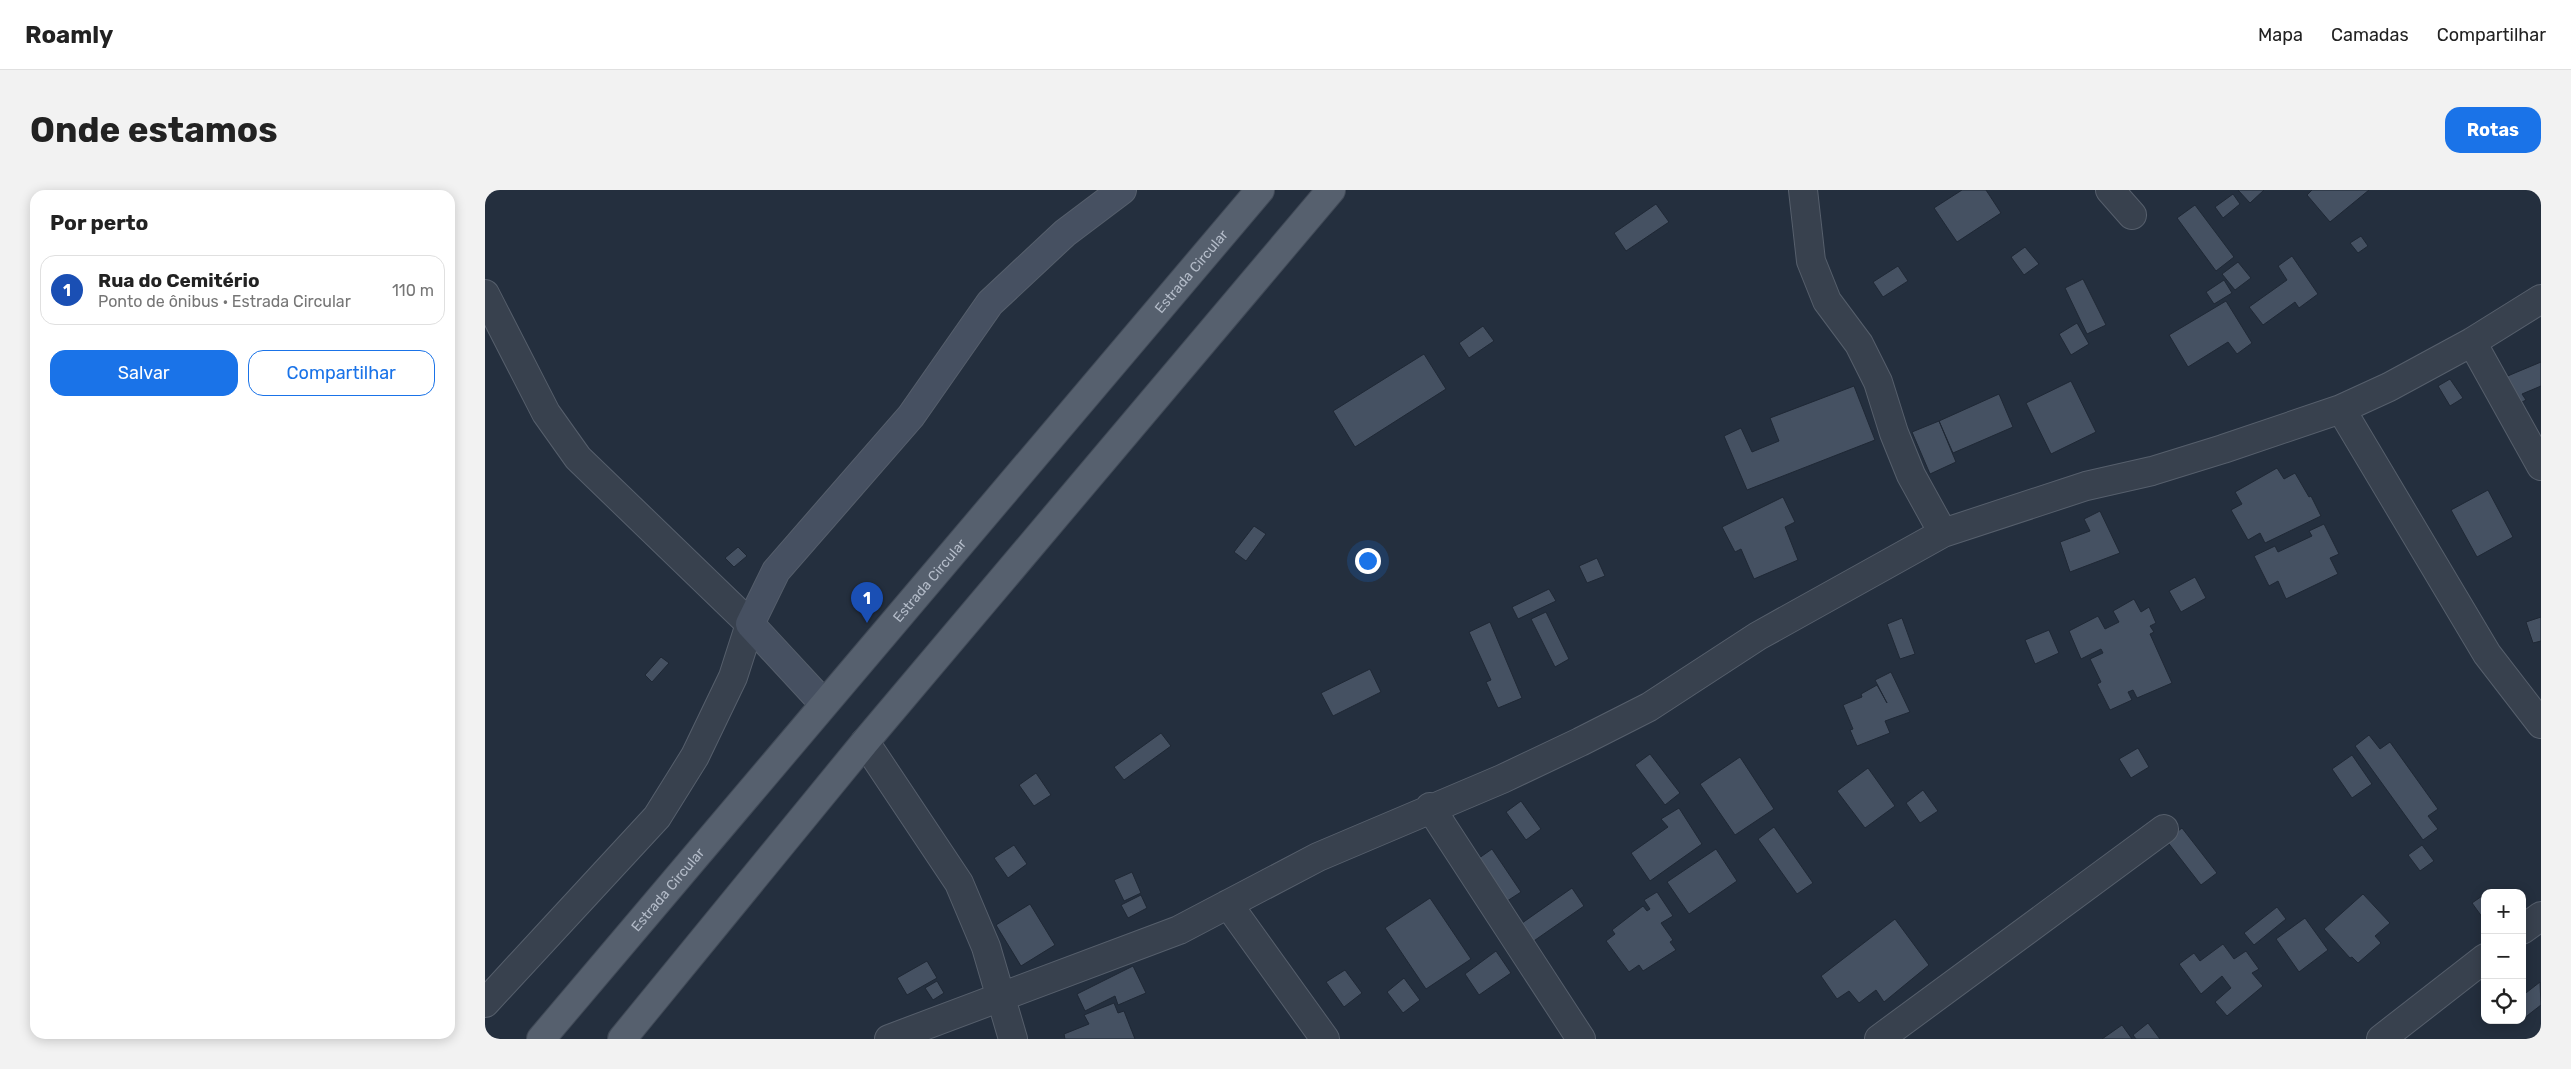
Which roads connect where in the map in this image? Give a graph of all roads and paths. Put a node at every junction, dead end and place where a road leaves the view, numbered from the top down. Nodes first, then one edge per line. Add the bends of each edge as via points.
1 (1122, 190) edge
2 (1259, 190) edge
3 (1331, 190) edge
4 (1803, 190) edge
5 (2110, 190) edge
6 (2132, 215) dead end
7 (485, 294) edge
8 (2541, 299) edge
9 (2472, 342) junction
10 (2341, 409) junction
11 (2541, 466) edge
12 (1943, 532) junction
13 (750, 624) junction
14 (825, 704) junction
15 (2541, 724) edge
16 (865, 742) junction
17 (1430, 807) junction
18 (2164, 829) dead end
19 (1228, 904) junction
20 (2541, 916) edge
21 (2526, 927) edge
22 (2481, 961) edge
23 (1000, 997) junction
24 (485, 1003) edge
25 (541, 1039) edge
26 (622, 1039) edge
27 (889, 1039) edge
28 (1013, 1039) edge
29 (1325, 1039) edge
30 (1581, 1039) edge
31 (1879, 1039) edge
32 (2381, 1039) edge

1 - 13 street via 1065,233 990,303 911,416 776,571
2 - 14 main road, Estrada Circular
3 - 16 main road
4 - 12 street via 1811,261 1827,301 1859,344 1878,382 1911,475
5 - 6 street
7 - 13 street via 547,413 578,458
8 - 9 street
9 - 10 street
9 - 11 street
10 - 12 street via 2152,471 2086,486
10 - 15 street via 2487,654
12 - 17 street via 1758,636 1649,707 1502,779
13 - 14 street
13 - 24 street via 733,677 695,756 657,817
14 - 25 main road, Estrada Circular
16 - 23 street via 959,883 986,947
16 - 26 main road
17 - 19 street via 1318,857
17 - 30 street
18 - 31 street
19 - 23 street via 1179,930
19 - 29 street
20 - 21 street
22 - 32 street
23 - 27 street
23 - 28 street

